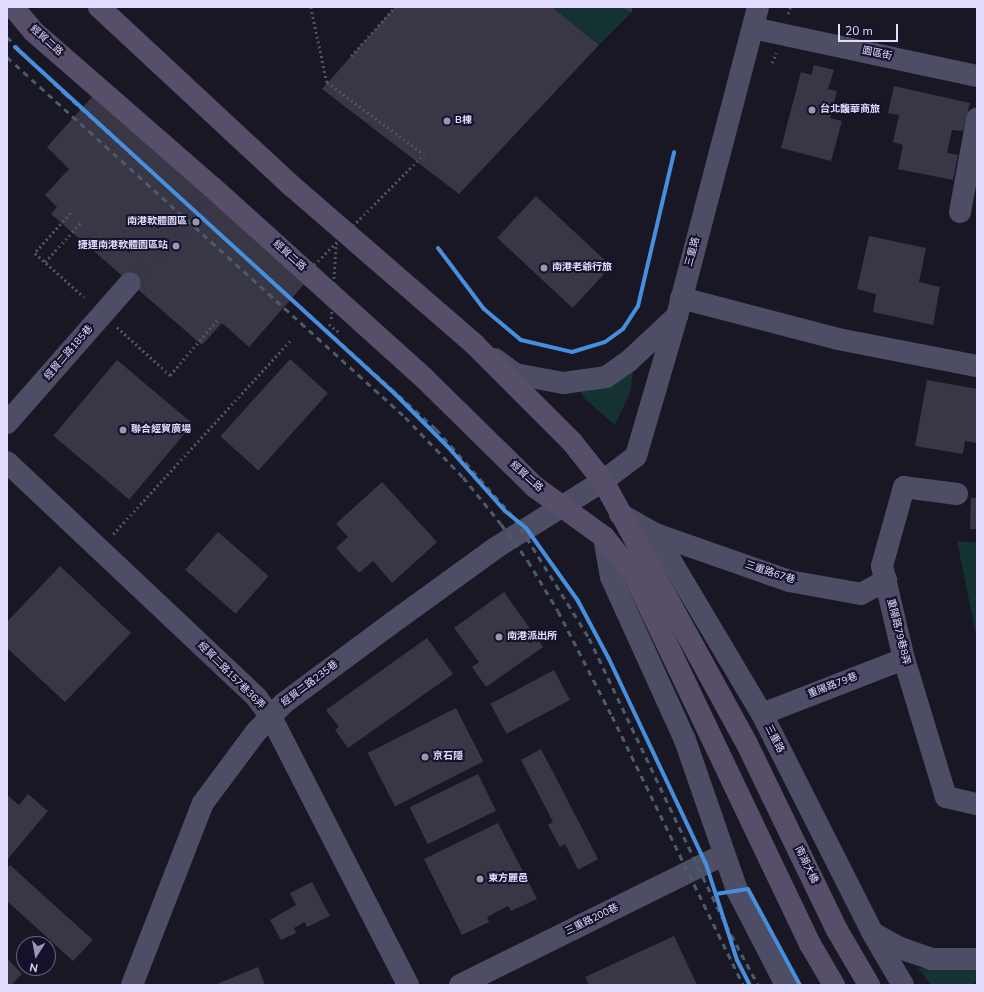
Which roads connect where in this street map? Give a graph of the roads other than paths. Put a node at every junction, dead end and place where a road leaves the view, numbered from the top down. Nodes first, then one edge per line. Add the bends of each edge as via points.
1 (99, 7) edge
2 (12, 9) edge
3 (755, 17) edge
4 (977, 76) edge
5 (977, 119) edge
6 (960, 212) dead end
7 (130, 283) tunnel mouth
8 (679, 307) junction
9 (474, 344) junction
10 (977, 366) edge
11 (7, 423) edge
12 (7, 462) edge
13 (603, 481) junction
14 (957, 494) dead end
15 (564, 506) junction
16 (620, 514) junction
17 (655, 534) junction
18 (604, 537) junction
19 (886, 580) junction
20 (904, 659) junction
21 (762, 714) junction
22 (271, 717) junction
23 (977, 804) edge
24 (723, 855) junction
25 (872, 932) junction
26 (977, 959) edge
27 (132, 985) edge
28 (408, 985) edge
29 (460, 985) edge
30 (786, 985) edge
31 (834, 985) edge
32 (869, 985) edge
33 (903, 985) edge

1 - 9 main road via 293,187
2 - 15 main road, 經貿二路 via 209,191 424,378 535,487
3 - 4 street, 園區街
3 - 8 street, 三重路
5 - 6 street
7 - 11 street, 經貿二路185巷
8 - 9 street via 630,360 606,377 579,382 563,383 516,374
8 - 10 street
8 - 13 street, 三重路 via 636,456
9 - 13 main road via 572,442
12 - 22 street, 經貿二路157巷36弄 via 257,698
13 - 15 street, 經貿二路235巷
13 - 16 main road, 南湖大橋
14 - 19 street, 重陽路79巷8弄 via 904,487 882,566
15 - 18 main road, 經貿二路
15 - 22 street, 經貿二路235巷 via 497,547 290,699
16 - 17 street, 三重路
16 - 32 main road, 南湖大橋 via 747,744 837,930
17 - 19 street, 三重路67巷 via 789,581 861,594
17 - 21 street, 三重路
18 - 24 street via 611,577 685,740
18 - 31 main road, 經貿二路 via 633,573 810,944
19 - 20 street, 重陽路79巷8弄
20 - 21 street, 重陽路79巷
20 - 23 street, 重陽路79巷8弄 via 946,797
21 - 25 street, 三重路
22 - 27 street, 經貿二路235巷 via 256,732 203,802
22 - 28 street, 經貿二路157巷36弄
24 - 29 street, 三重路200巷
24 - 30 street via 737,890
25 - 26 street via 900,948 932,959
25 - 33 street, 三重路

